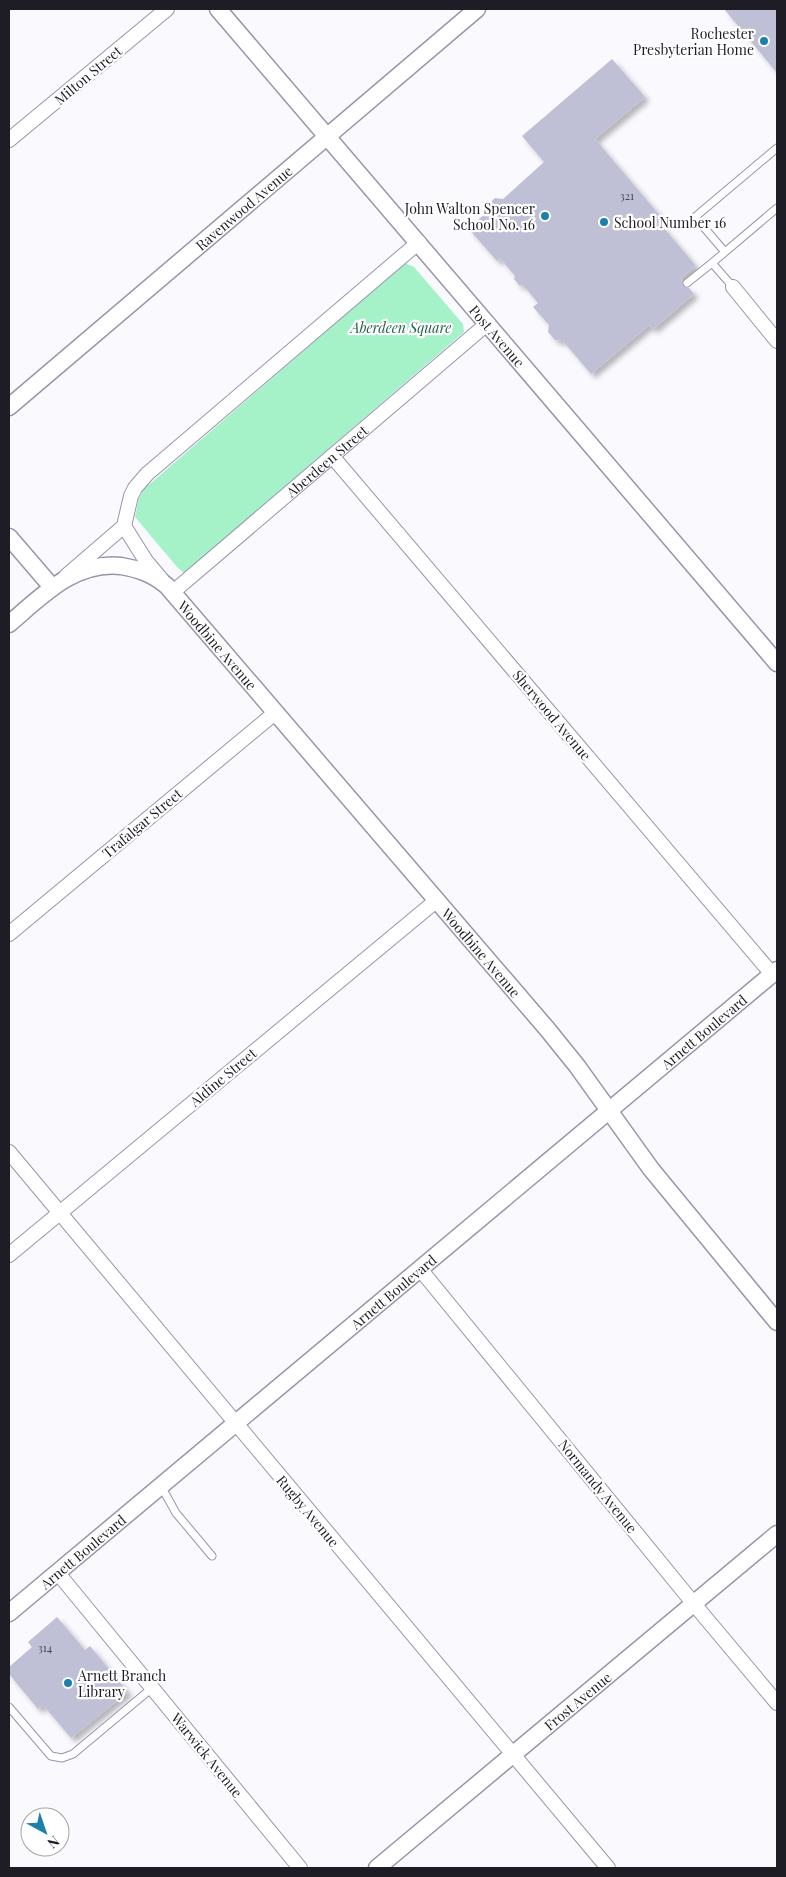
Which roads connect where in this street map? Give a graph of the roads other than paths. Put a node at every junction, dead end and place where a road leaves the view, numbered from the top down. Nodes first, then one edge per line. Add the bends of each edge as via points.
1 (167, 9) edge
2 (218, 9) edge
3 (477, 9) edge
4 (328, 136) junction
5 (9, 140) edge
6 (777, 148) edge
7 (777, 208) edge
8 (419, 242) junction
9 (725, 252) junction
10 (712, 263) junction
11 (687, 283) dead end
12 (732, 288) joint
13 (488, 323) junction
14 (777, 341) edge
15 (9, 406) edge
16 (332, 456) junction
17 (124, 526) junction
18 (9, 537) edge
19 (56, 584) junction
20 (170, 589) junction
21 (9, 624) edge
22 (777, 663) edge
23 (276, 712) junction
24 (437, 900) junction
25 (9, 934) edge
26 (776, 972) edge
27 (609, 1111) junction
28 (9, 1152) edge
29 (59, 1212) junction
30 (9, 1255) edge
31 (420, 1269) junction
32 (777, 1322) edge
33 (235, 1424) junction
34 (161, 1486) junction
35 (777, 1534) edge
36 (212, 1556) dead end
37 (58, 1572) junction
38 (694, 1604) junction
39 (9, 1613) edge
40 (152, 1688) junction
41 (777, 1702) edge
42 (9, 1706) edge
43 (514, 1755) junction
44 (300, 1868) edge
45 (378, 1868) edge
46 (608, 1868) edge

1 - 5 street, Milton Street
2 - 4 street, Post Avenue
3 - 4 street, Ravenwood Avenue
4 - 8 street, Post Avenue
4 - 15 street, Ravenwood Avenue
6 - 9 lane via 695,217
7 - 9 lane
8 - 13 street, Post Avenue
8 - 17 street via 147,474 131,496
9 - 10 lane
10 - 11 lane
10 - 12 lane
12 - 14 street
13 - 16 street, Aberdeen Street
13 - 22 street, Post Avenue
16 - 20 street, Aberdeen Street
16 - 26 street, Sherwood Avenue
17 - 19 street
17 - 20 street via 146,561
18 - 19 street
19 - 20 street via 87,568 116,566 144,571
19 - 21 street
20 - 23 street, Woodbine Avenue
23 - 24 street, Woodbine Avenue
23 - 25 street, Trafalgar Street
24 - 27 street, Woodbine Avenue via 548,1030
24 - 29 street, Aldine Street
26 - 27 street, Arnett Boulevard
27 - 31 street, Arnett Boulevard
27 - 32 street, Woodbine Avenue via 651,1169
28 - 29 street, Rugby Avenue
29 - 30 street, Aldine Street
29 - 33 street, Rugby Avenue
31 - 33 street, Arnett Boulevard
31 - 38 street, Normandy Avenue
33 - 34 street, Arnett Boulevard
33 - 43 street, Rugby Avenue
34 - 36 lane via 176,1513
34 - 37 street, Arnett Boulevard
35 - 38 street, Frost Avenue
37 - 39 street, Arnett Boulevard
37 - 40 street, Warwick Avenue
38 - 41 street, Normandy Avenue
38 - 43 street, Frost Avenue
40 - 42 lane via 73,1754 62,1758 50,1756
40 - 44 street, Warwick Avenue
43 - 45 street, Frost Avenue
43 - 46 street, Rugby Avenue

